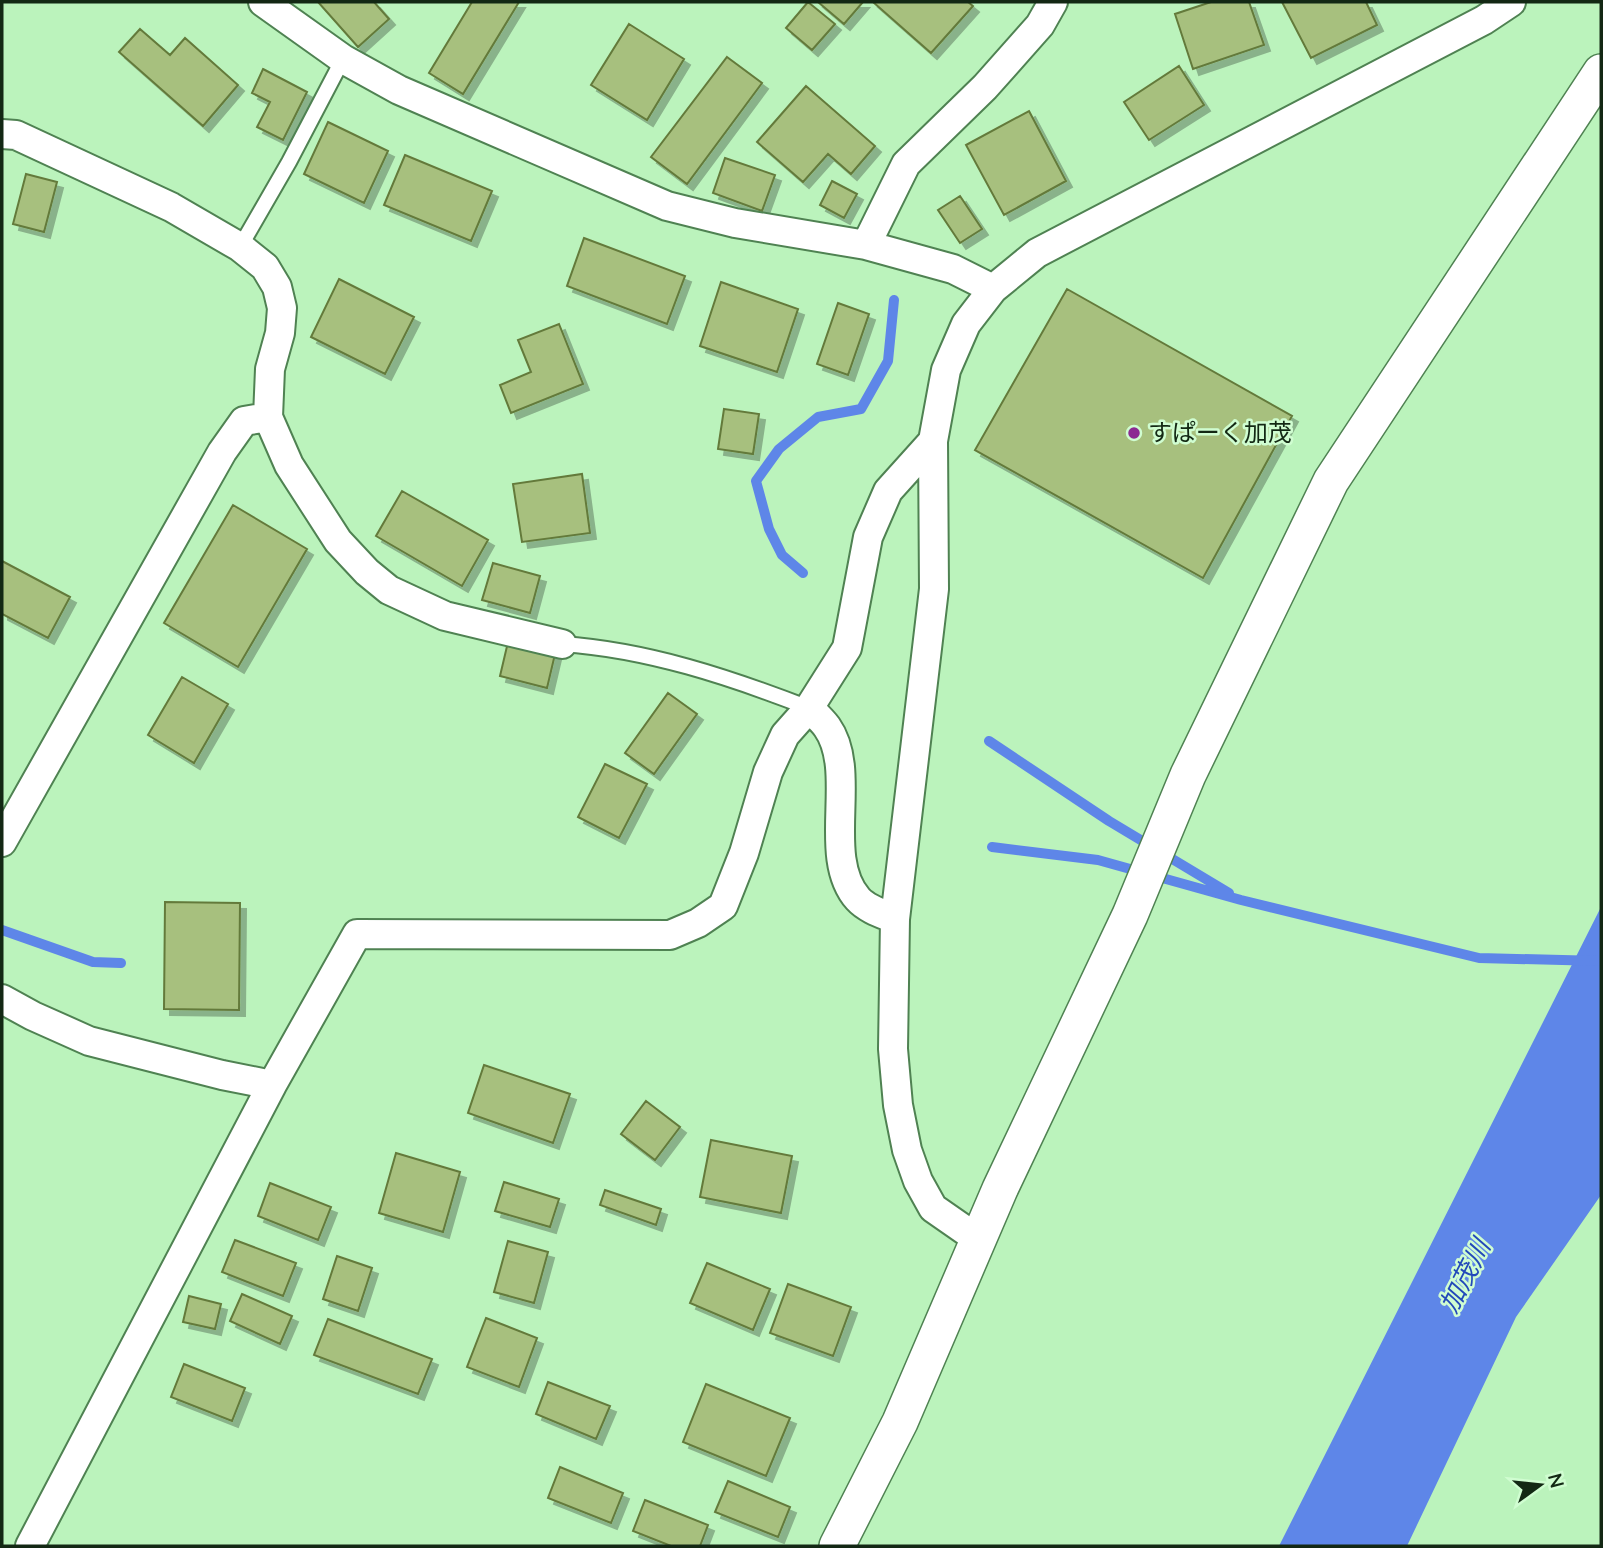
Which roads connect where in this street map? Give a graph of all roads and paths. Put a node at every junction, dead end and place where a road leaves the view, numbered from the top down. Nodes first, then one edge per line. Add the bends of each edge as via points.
1 (263, 2) edge
2 (1053, 2) edge
3 (1511, 2) edge
4 (343, 59) junction
5 (1601, 72) edge
6 (2, 134) edge
7 (866, 245) junction
8 (240, 247) junction
9 (993, 289) junction
10 (268, 417) junction
11 (933, 441) junction
12 (562, 644) joint
13 (809, 708) junction
14 (2, 842) edge
15 (895, 919) junction
16 (2, 999) edge
17 (272, 1085) junction
18 (979, 1240) junction
19 (30, 1546) edge
20 (837, 1546) edge

1 - 4 street
2 - 7 street via 1040,25 985,87 906,164
3 - 9 street via 1037,253
4 - 7 street via 411,95 667,206 735,223
4 - 8 lane
5 - 18 street via 1331,481 1188,775 1130,915
6 - 8 street via 16,135 121,183
7 - 9 street via 953,269
8 - 10 street via 265,267 282,308
9 - 11 street via 966,324 946,370
10 - 12 street via 289,465 338,541 389,590 445,616
10 - 14 street via 244,421 222,452
11 - 13 street via 888,491 868,537 847,648
11 - 15 street via 934,589
12 - 13 lane via 598,646 681,664
13 - 15 street via 828,728 837,748 846,881 859,900
13 - 17 street via 785,735 768,772 723,906 670,934 357,934
15 - 18 street via 893,1049 908,1150 933,1208
16 - 17 street via 89,1041
17 - 19 street
18 - 20 street via 900,1422

